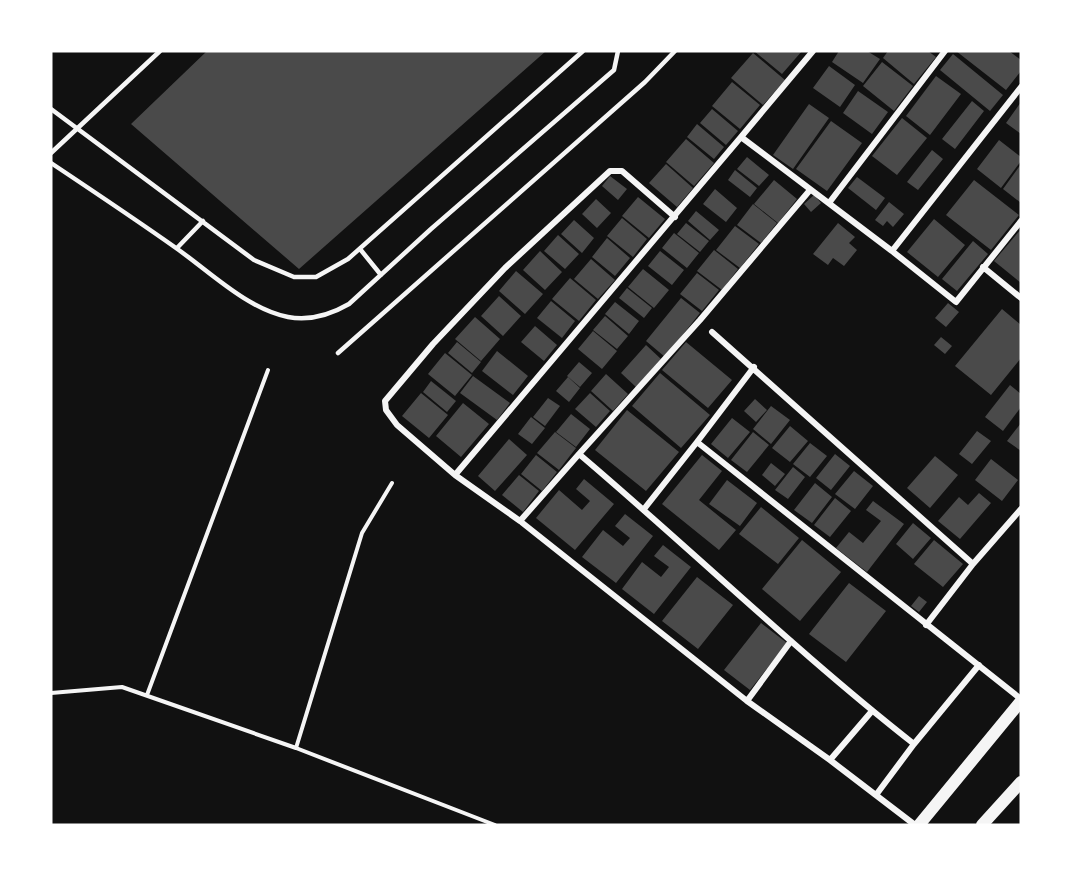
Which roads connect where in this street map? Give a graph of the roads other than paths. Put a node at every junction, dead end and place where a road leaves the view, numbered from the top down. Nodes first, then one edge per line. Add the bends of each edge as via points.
1 (160, 51) edge
2 (583, 51) edge
3 (618, 51) edge
4 (675, 51) edge
5 (813, 51) edge
6 (945, 51) edge
7 (1020, 90) edge
8 (51, 109) edge
9 (77, 130) junction
10 (741, 137) junction
11 (51, 153) edge
12 (51, 163) edge
13 (810, 190) junction
14 (829, 203) junction
15 (675, 217) junction
16 (203, 221) junction
17 (1021, 221) edge
18 (177, 248) junction
19 (360, 249) junction
20 (892, 251) junction
21 (983, 267) junction
22 (381, 275) junction
23 (1021, 298) edge
24 (712, 332) dead end
25 (338, 353) dead end
26 (754, 367) junction
27 (698, 442) junction
28 (579, 454) junction
29 (455, 475) junction
30 (644, 509) junction
31 (1021, 509) edge
32 (520, 521) junction
33 (974, 564) junction
34 (926, 625) junction
35 (791, 641) junction
36 (979, 665) junction
37 (1021, 700) edge
38 (747, 701) junction
39 (872, 711) junction
40 (914, 744) junction
41 (830, 759) junction
42 (1021, 782) edge
43 (876, 795) junction
44 (917, 825) edge
45 (982, 825) edge

1 - 9 lane
2 - 19 lane
3 - 22 lane via 614,70
4 - 25 lane
5 - 10 street
6 - 14 street
7 - 20 street
8 - 9 lane
9 - 11 lane
9 - 16 lane
10 - 13 street
10 - 15 street
12 - 18 lane
13 - 14 street
13 - 28 street
14 - 20 street
15 - 29 street
15 - 29 street via 622,171 610,171 505,268 433,344 386,401 386,410
16 - 18 lane
16 - 19 lane via 254,260 294,277 316,277
17 - 21 street
18 - 22 lane via 257,306 287,317 334,313
19 - 22 lane
20 - 21 street via 956,302
21 - 23 street
24 - 26 street
26 - 27 street
26 - 33 street
27 - 30 street
27 - 34 street
28 - 30 street
28 - 32 street
29 - 32 street
30 - 35 street
31 - 33 street
32 - 38 street
33 - 34 street
34 - 36 street
35 - 38 street
35 - 39 street
36 - 37 street
36 - 40 street
37 - 44 main road
38 - 41 street
39 - 40 street
39 - 41 street
40 - 43 street
41 - 43 street
42 - 45 main road
43 - 44 street

